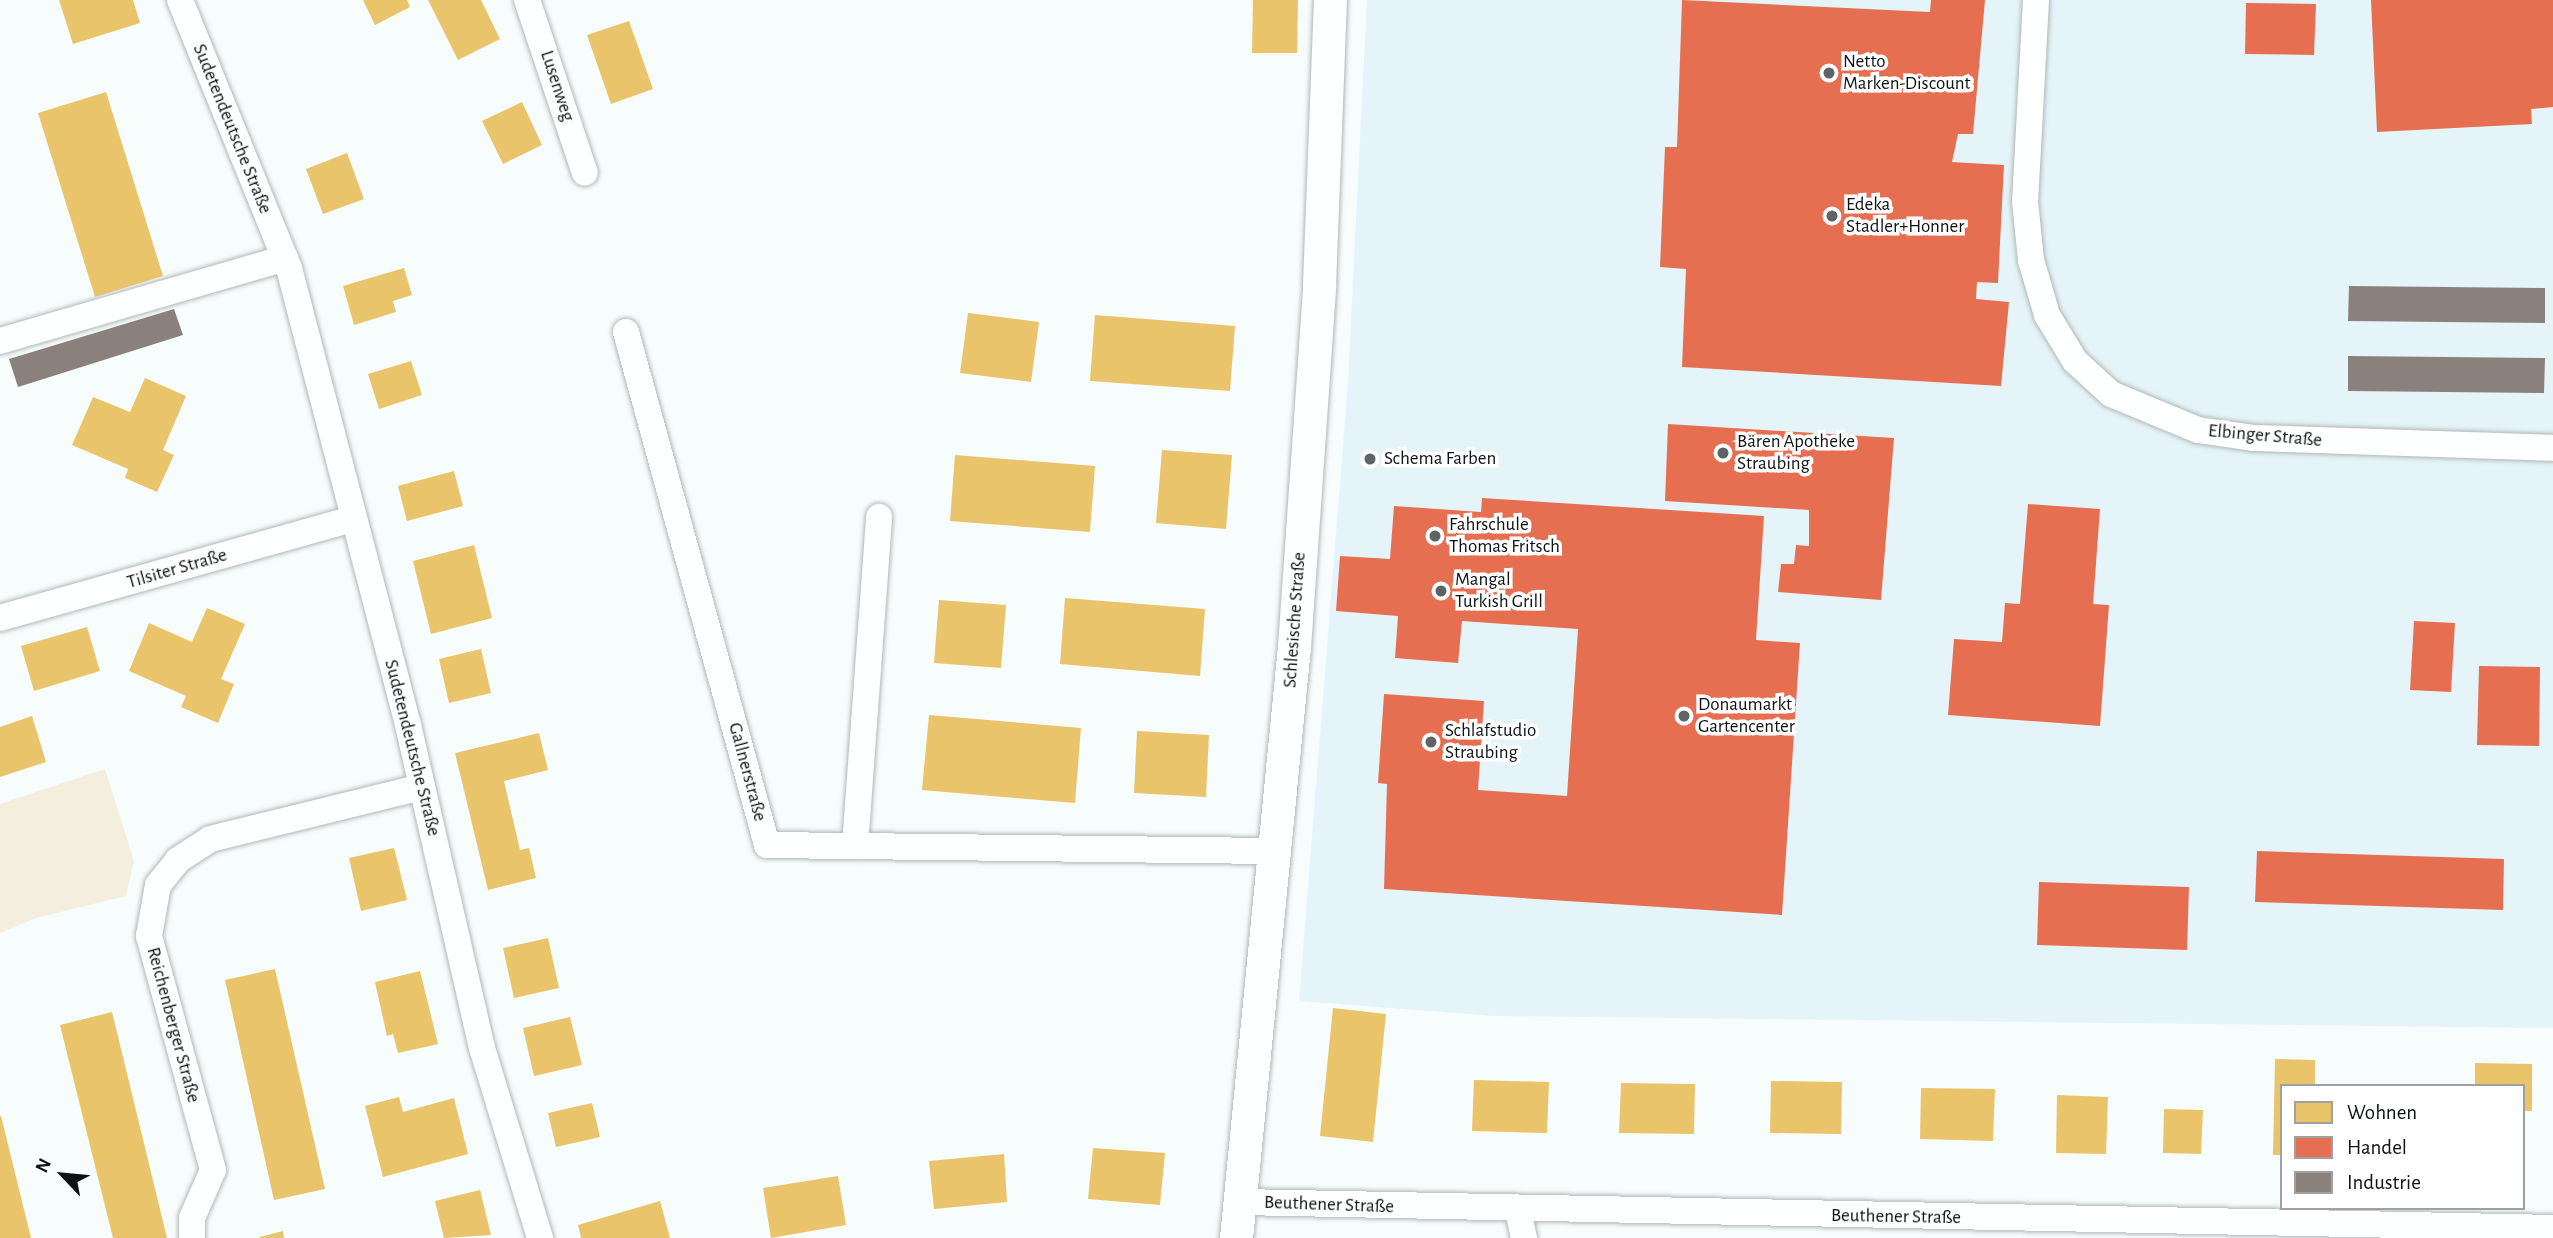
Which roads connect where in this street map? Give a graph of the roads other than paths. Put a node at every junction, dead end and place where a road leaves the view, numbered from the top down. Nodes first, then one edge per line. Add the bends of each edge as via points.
1 (180, 0) edge
2 (527, 0) edge
3 (1330, 0) edge
4 (2036, 0) edge
5 (585, 173) dead end
6 (285, 258) junction
7 (626, 332) dead end
8 (0, 341) edge
9 (2553, 448) edge
10 (879, 517) dead end
11 (353, 519) junction
12 (0, 618) edge
13 (422, 787) junction
14 (855, 846) junction
15 (1274, 851) junction
16 (1239, 1202) junction
17 (1518, 1210) junction
18 (2553, 1228) edge
19 (192, 1238) edge
20 (540, 1238) edge
21 (1236, 1238) edge
22 (1524, 1238) edge

1 - 6 street, Sudetendeutsche Straße
2 - 5 street, Lusenweg
3 - 15 street, Schlesische Straße via 1319,285
4 - 9 street, Elbinger Straße via 2025,201 2031,260 2047,315 2075,361 2111,394 2198,430 2254,439
6 - 8 street
6 - 11 street, Sudetendeutsche Straße
7 - 14 street, Gallnerstraße via 767,845
10 - 14 street
11 - 12 street, Tilsiter Straße
11 - 13 street, Sudetendeutsche Straße
13 - 19 street, Reichenberger Straße via 210,839 178,860 158,884 149,936 213,1170 192,1218
13 - 20 street, Sudetendeutsche Straße via 482,1048
14 - 15 street, Gallnerstraße
15 - 16 street, Schlesische Straße
16 - 17 street, Beuthener Straße
16 - 21 street, Schlesische Straße
17 - 18 street, Beuthener Straße
17 - 22 street

